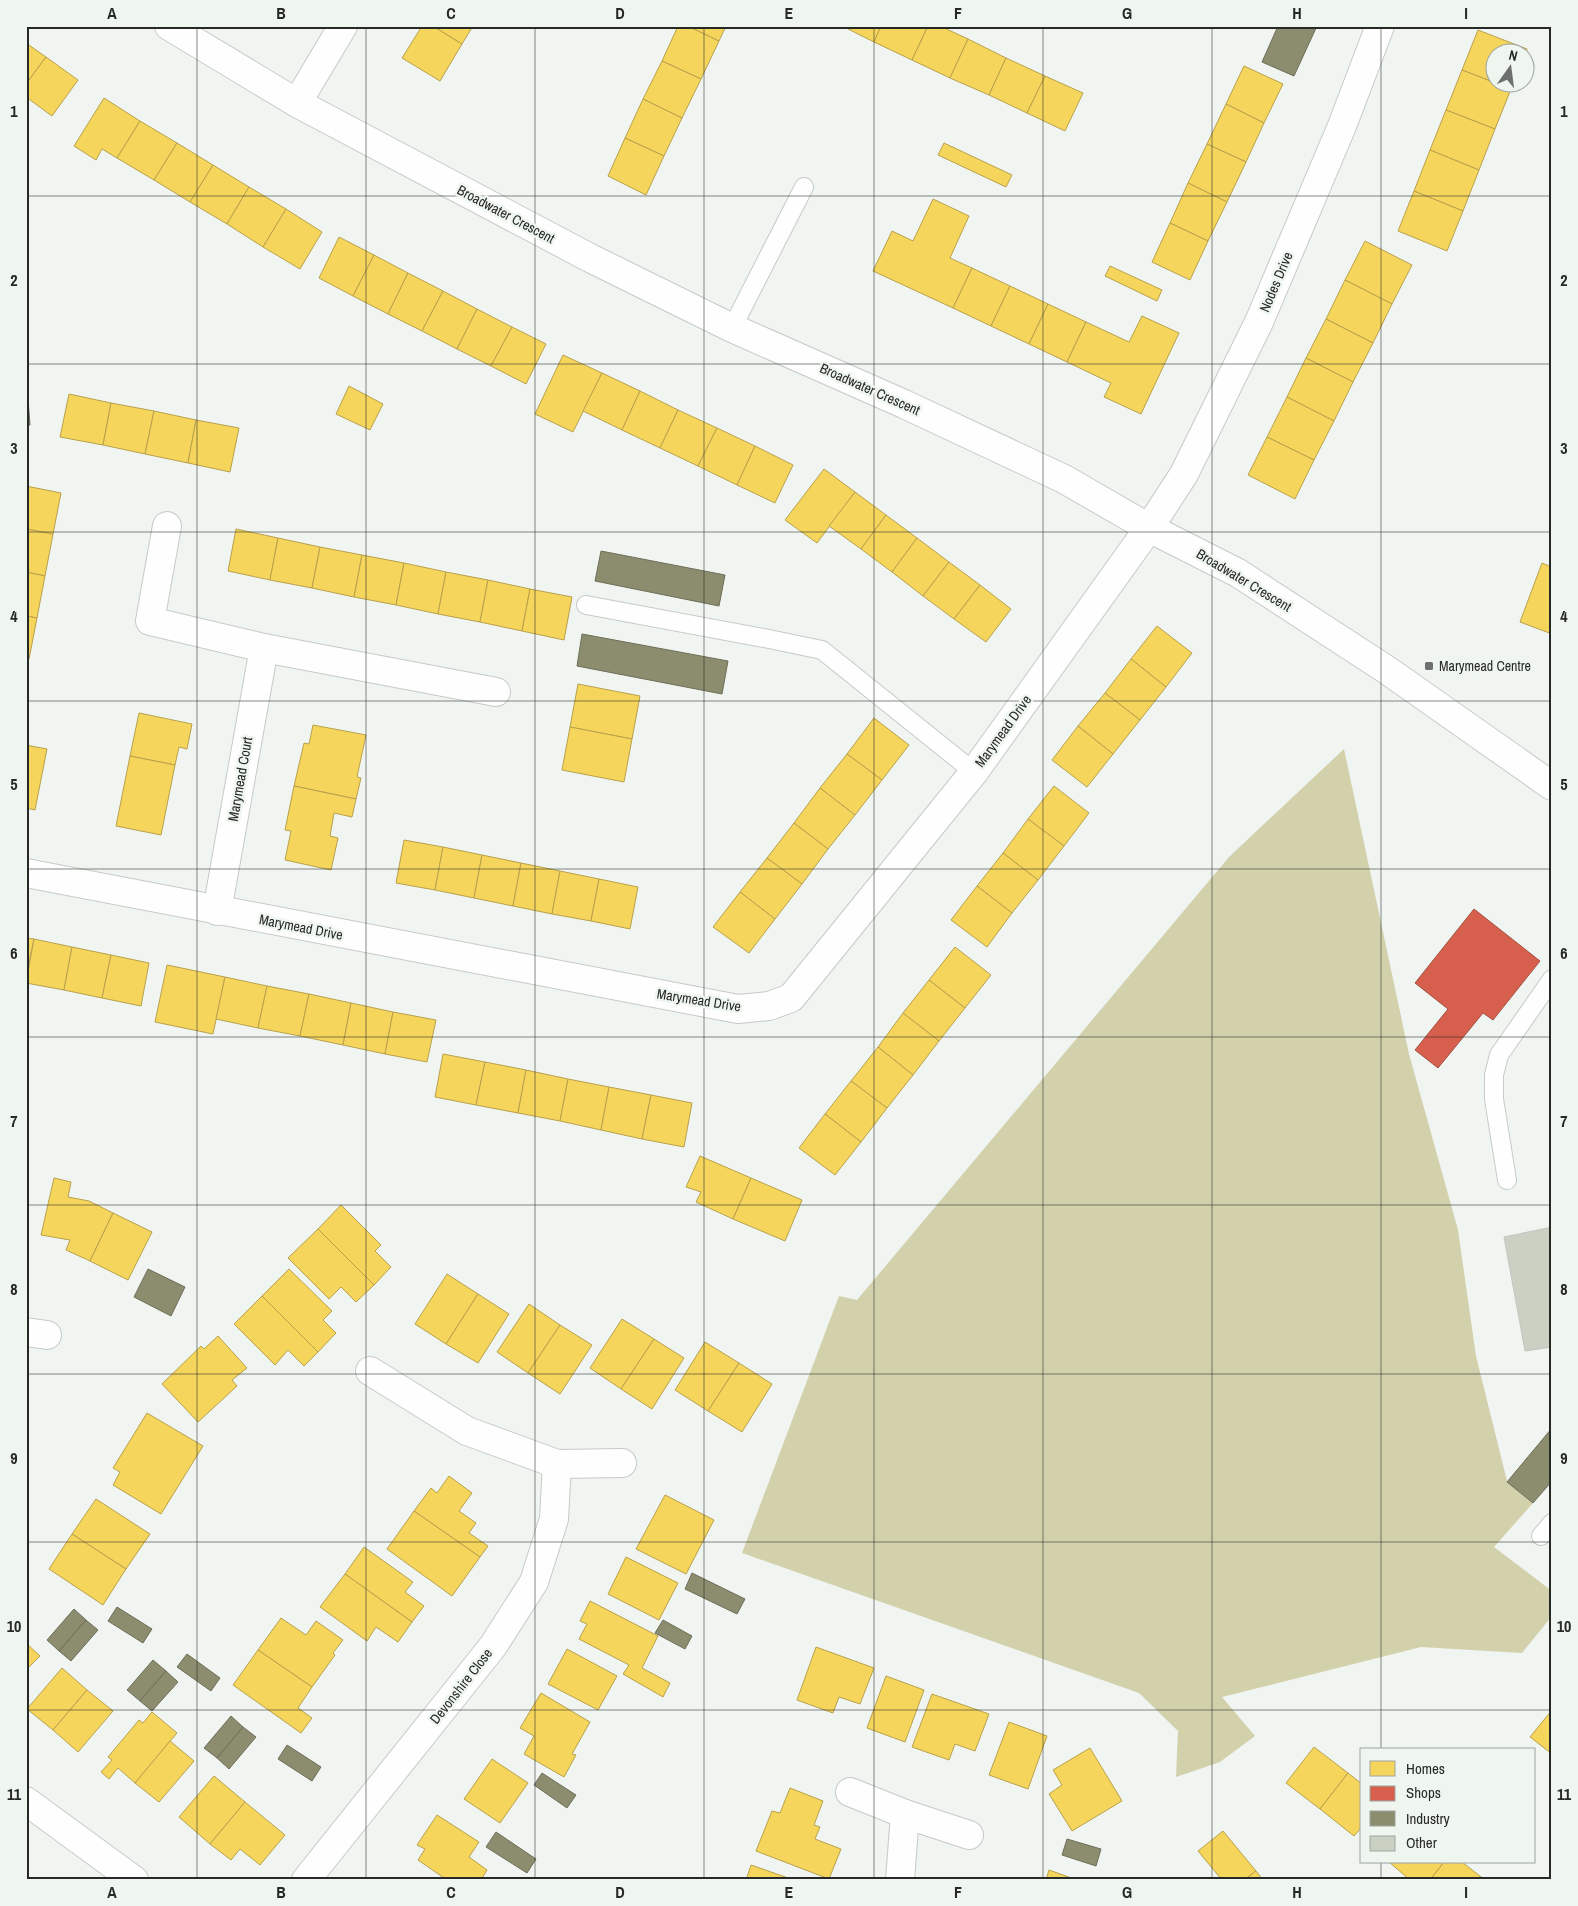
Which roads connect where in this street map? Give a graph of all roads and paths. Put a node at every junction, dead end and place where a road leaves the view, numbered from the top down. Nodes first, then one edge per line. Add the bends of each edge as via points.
1 (169, 26) edge
2 (343, 26) edge
3 (1380, 26) edge
4 (297, 103) junction
5 (804, 187) dead end
6 (732, 328) junction
7 (167, 526) dead end
8 (1149, 528) junction
9 (586, 605) dead end
10 (264, 648) junction
11 (496, 692) dead end
12 (974, 772) junction
13 (1552, 786) edge
14 (26, 873) edge
15 (217, 911) junction
16 (1552, 979) edge
17 (1508, 1180) dead end
18 (370, 1371) dead end
19 (622, 1462) dead end
20 (557, 1464) junction
21 (850, 1792) dead end
22 (26, 1801) edge
23 (905, 1814) junction
24 (968, 1835) dead end
25 (134, 1880) edge
26 (306, 1880) edge
27 (900, 1880) edge

1 - 4 street, Broadwater Crescent
2 - 4 street
3 - 8 street, Nodes Drive via 1342,126 1259,322 1184,474
4 - 6 street, Broadwater Crescent via 590,258
5 - 6 lane
6 - 8 street, Broadwater Crescent via 1064,479
7 - 10 street via 150,621
8 - 12 street, Marymead Drive
8 - 13 street, Broadwater Crescent via 1238,573 1387,670
9 - 12 lane via 822,650
10 - 11 street
10 - 15 street, Marymead Court
12 - 15 street, Marymead Drive via 791,998 769,1006 738,1009
14 - 15 street, Marymead Drive
16 - 17 lane via 1499,1055 1494,1075 1494,1099
18 - 20 street via 467,1431
19 - 20 street
20 - 26 street, Devonshire Close via 554,1519 534,1582 493,1646
21 - 23 street
22 - 25 street
23 - 24 street
23 - 27 street

